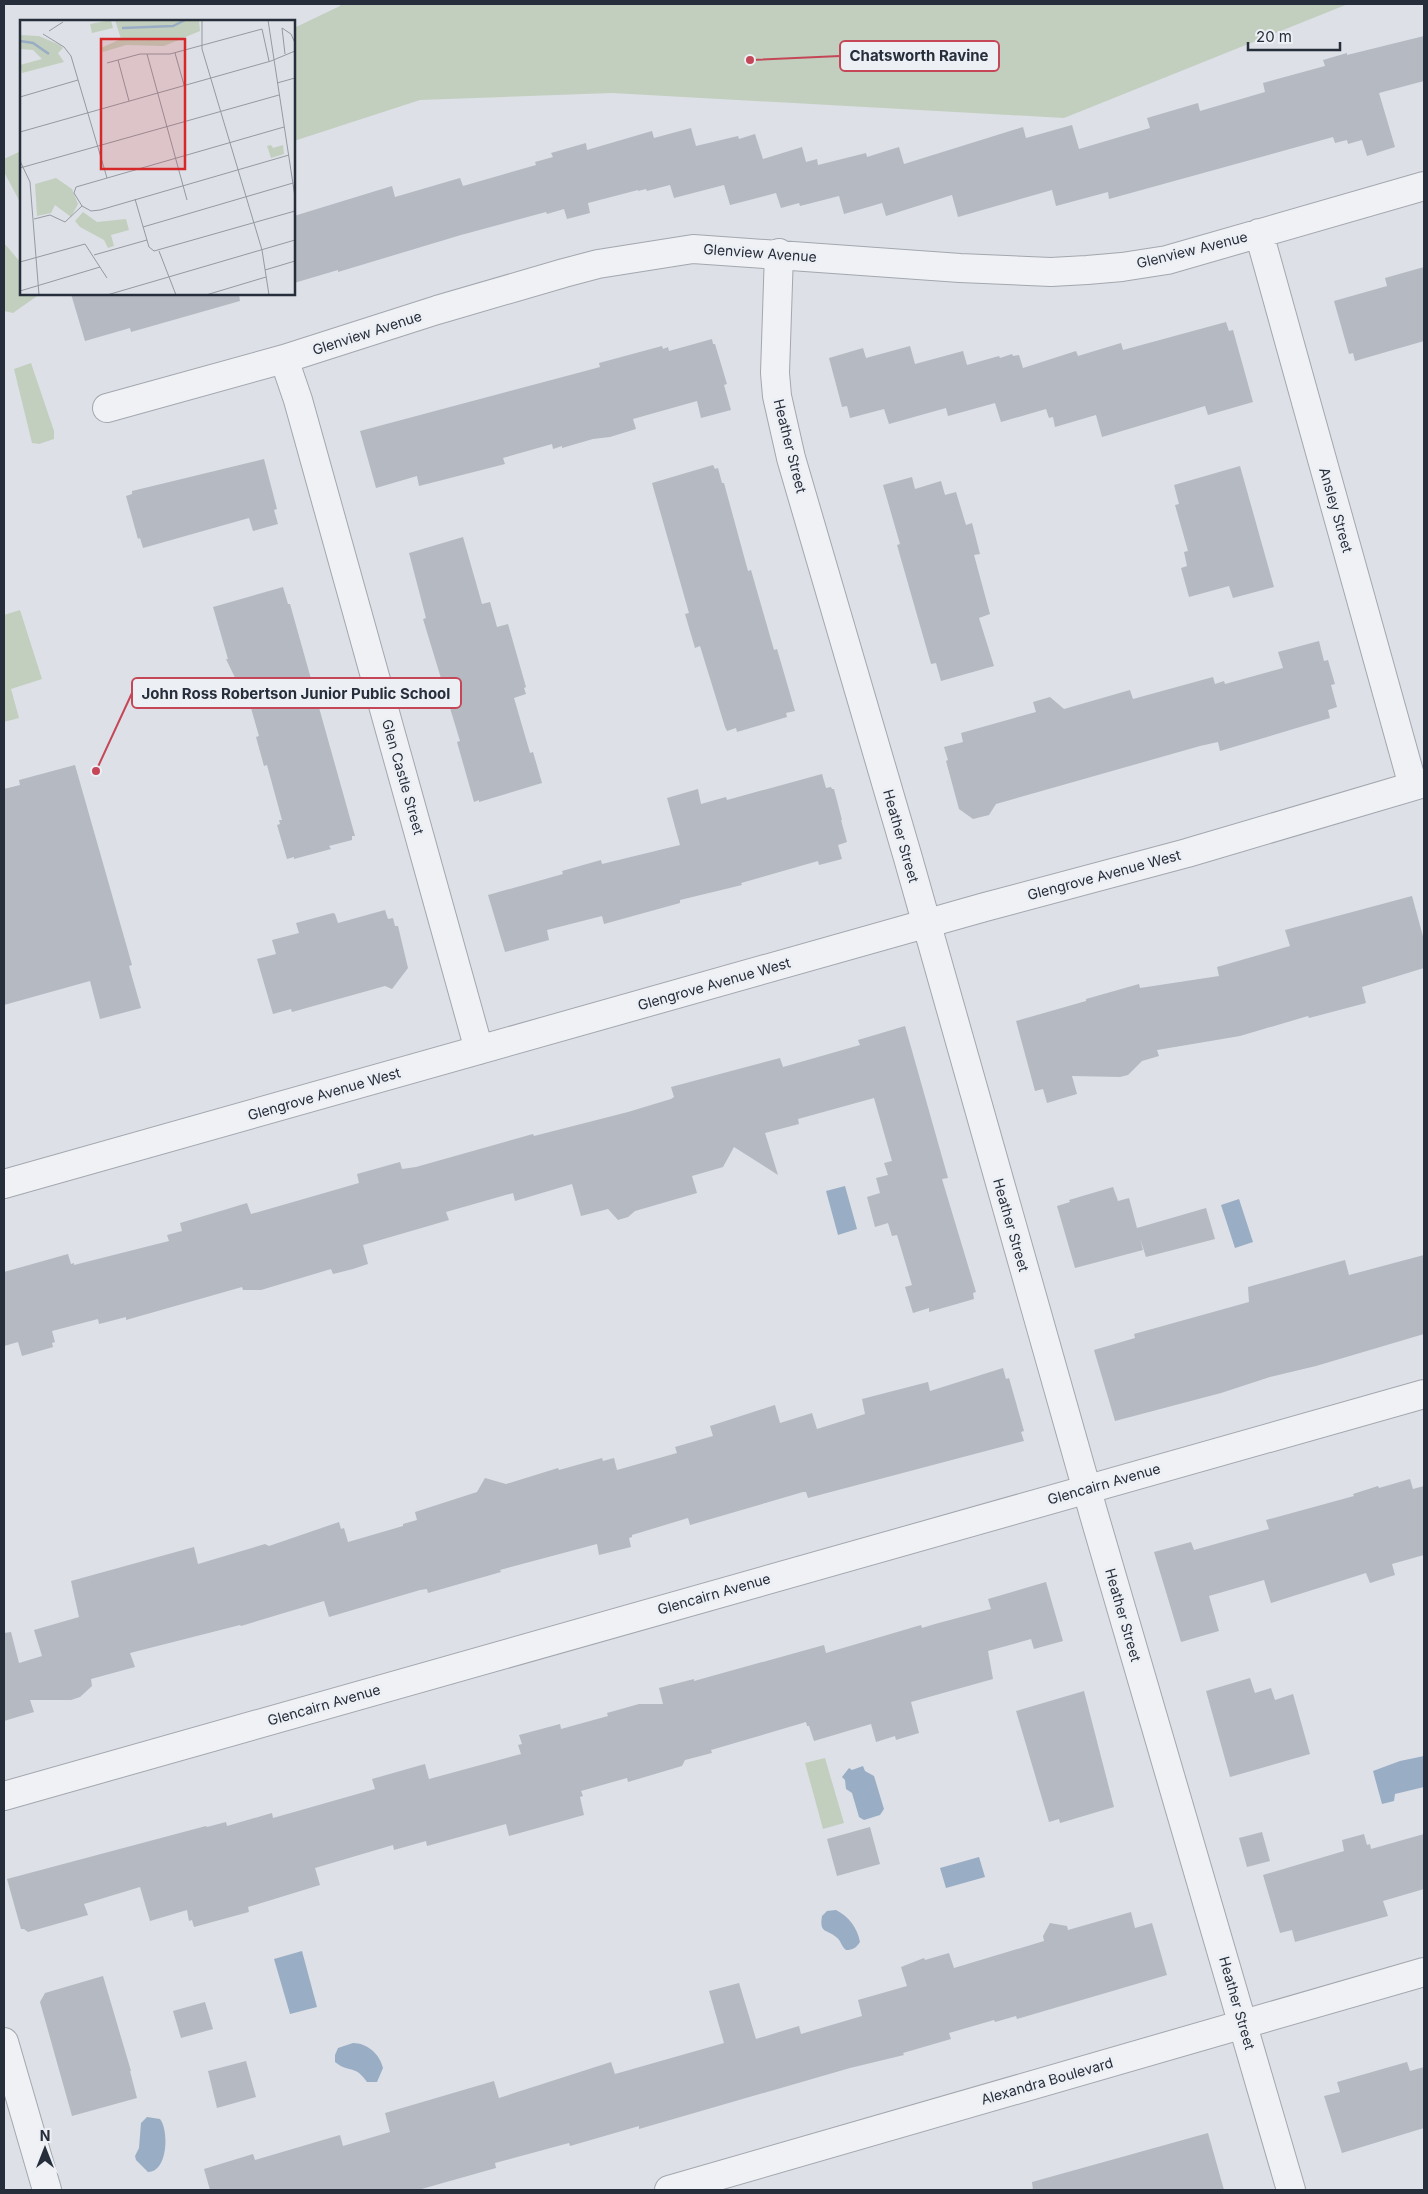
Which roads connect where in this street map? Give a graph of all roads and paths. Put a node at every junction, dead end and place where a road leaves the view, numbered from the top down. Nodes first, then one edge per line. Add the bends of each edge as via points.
1 (1424, 186) edge
2 (1259, 233) junction
3 (779, 253) junction
4 (284, 359) junction
5 (107, 408) dead end
6 (1419, 785) edge
7 (926, 924) junction
8 (479, 1050) junction
9 (4, 1184) edge
10 (1424, 1394) edge
11 (1086, 1489) junction
12 (4, 1796) edge
13 (1424, 1972) edge
14 (1243, 2024) junction
15 (4, 2042) edge
16 (47, 2190) edge
17 (669, 2190) edge
18 (1291, 2190) edge

1 - 2 street, Glenview Avenue
2 - 3 street, Glenview Avenue via 1167,260 1051,272
2 - 6 street, Ansley Street
3 - 4 street, Glenview Avenue via 693,249 598,264 437,310
3 - 7 street, Heather Street via 775,373 783,428
4 - 5 street, Glenview Avenue
4 - 8 street, Glen Castle Street
6 - 7 street, Glengrove Avenue West
7 - 8 street, Glengrove Avenue West
7 - 11 street, Heather Street
8 - 9 street, Glengrove Avenue West
10 - 11 street, Glencairn Avenue
11 - 12 street, Glencairn Avenue
11 - 14 street, Heather Street
13 - 14 street, Alexandra Boulevard
14 - 17 street, Alexandra Boulevard
14 - 18 street, Heather Street
15 - 16 street

